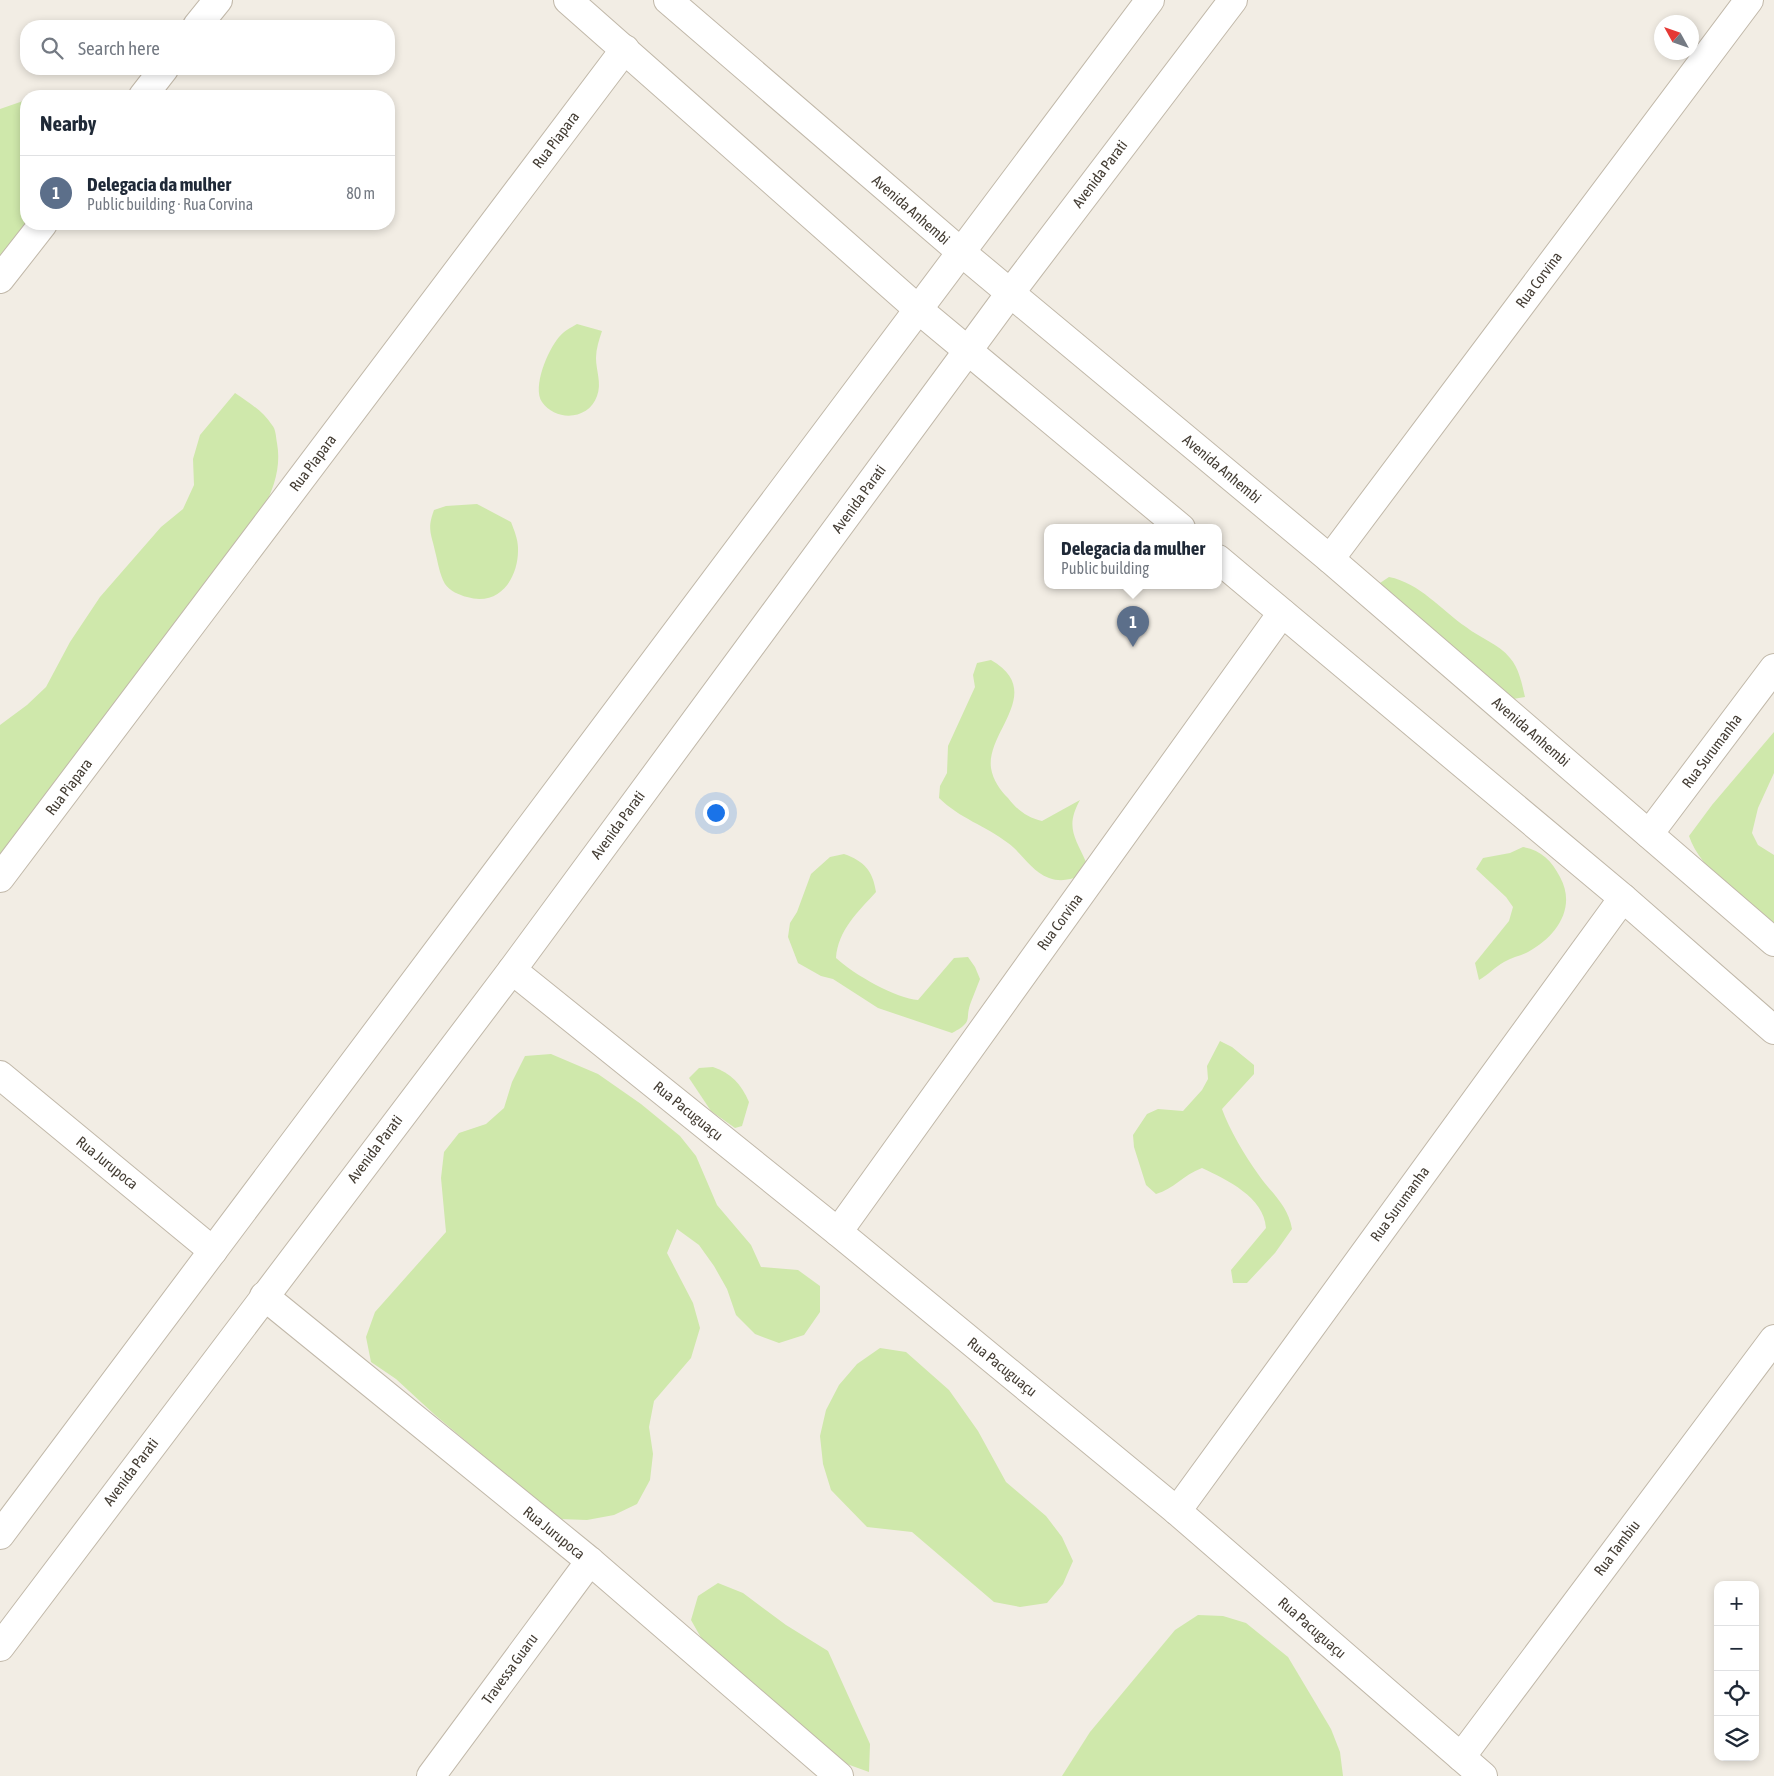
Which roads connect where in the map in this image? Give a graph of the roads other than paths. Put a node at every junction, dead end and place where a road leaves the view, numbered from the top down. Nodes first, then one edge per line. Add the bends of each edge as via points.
1 (218, 0) edge
2 (568, 0) edge
3 (668, 0) edge
4 (1150, 0) edge
5 (1233, 0) edge
6 (1749, 0) edge
7 (202, 20) edge
8 (625, 49) junction
9 (159, 75) edge
10 (147, 90) edge
11 (38, 230) edge
12 (961, 252) junction
13 (0, 278) edge
14 (1011, 292) junction
15 (919, 310) junction
16 (968, 351) junction
17 (1176, 524) edge
18 (1330, 559) junction
19 (1222, 562) edge
20 (1282, 613) junction
21 (1774, 668) edge
22 (1650, 834) junction
23 (0, 878) edge
24 (1623, 898) junction
25 (1774, 942) edge
26 (512, 970) junction
27 (1774, 1030) edge
28 (0, 1075) edge
29 (838, 1232) junction
30 (213, 1251) junction
31 (264, 1296) junction
32 (1774, 1339) edge
33 (1177, 1511) junction
34 (0, 1535) edge
35 (590, 1561) junction
36 (0, 1647) edge
37 (1461, 1757) junction
38 (431, 1776) edge
39 (839, 1776) edge
40 (1483, 1776) edge

1 - 7 street
2 - 8 street
3 - 12 street, Avenida Anhembi
4 - 12 street
5 - 14 street, Avenida Parati
6 - 18 street, Rua Corvina
8 - 15 street
8 - 23 street, Rua Piapara
9 - 10 street
11 - 13 street
12 - 14 street, Avenida Anhembi
12 - 15 street
14 - 16 street, Avenida Parati
14 - 18 street, Avenida Anhembi
15 - 16 street
15 - 30 street
16 - 17 street
16 - 26 street, Avenida Parati
18 - 22 street, Avenida Anhembi
19 - 20 street
20 - 24 street
20 - 29 street, Rua Corvina
21 - 22 street, Rua Surumanha
22 - 25 street, Avenida Anhembi
24 - 27 street
24 - 33 street, Rua Surumanha
26 - 29 street, Rua Pacuguaçu
26 - 31 street, Avenida Parati
28 - 30 street, Rua Jurupoca
29 - 33 street, Rua Pacuguaçu
30 - 34 street
31 - 35 street, Rua Jurupoca
31 - 36 street, Avenida Parati
32 - 37 street, Rua Tambiu
33 - 37 street, Rua Pacuguaçu
35 - 38 street, Travessa Guaru
35 - 39 street, Rua Jurupoca
37 - 40 street, Rua Pacuguaçu

